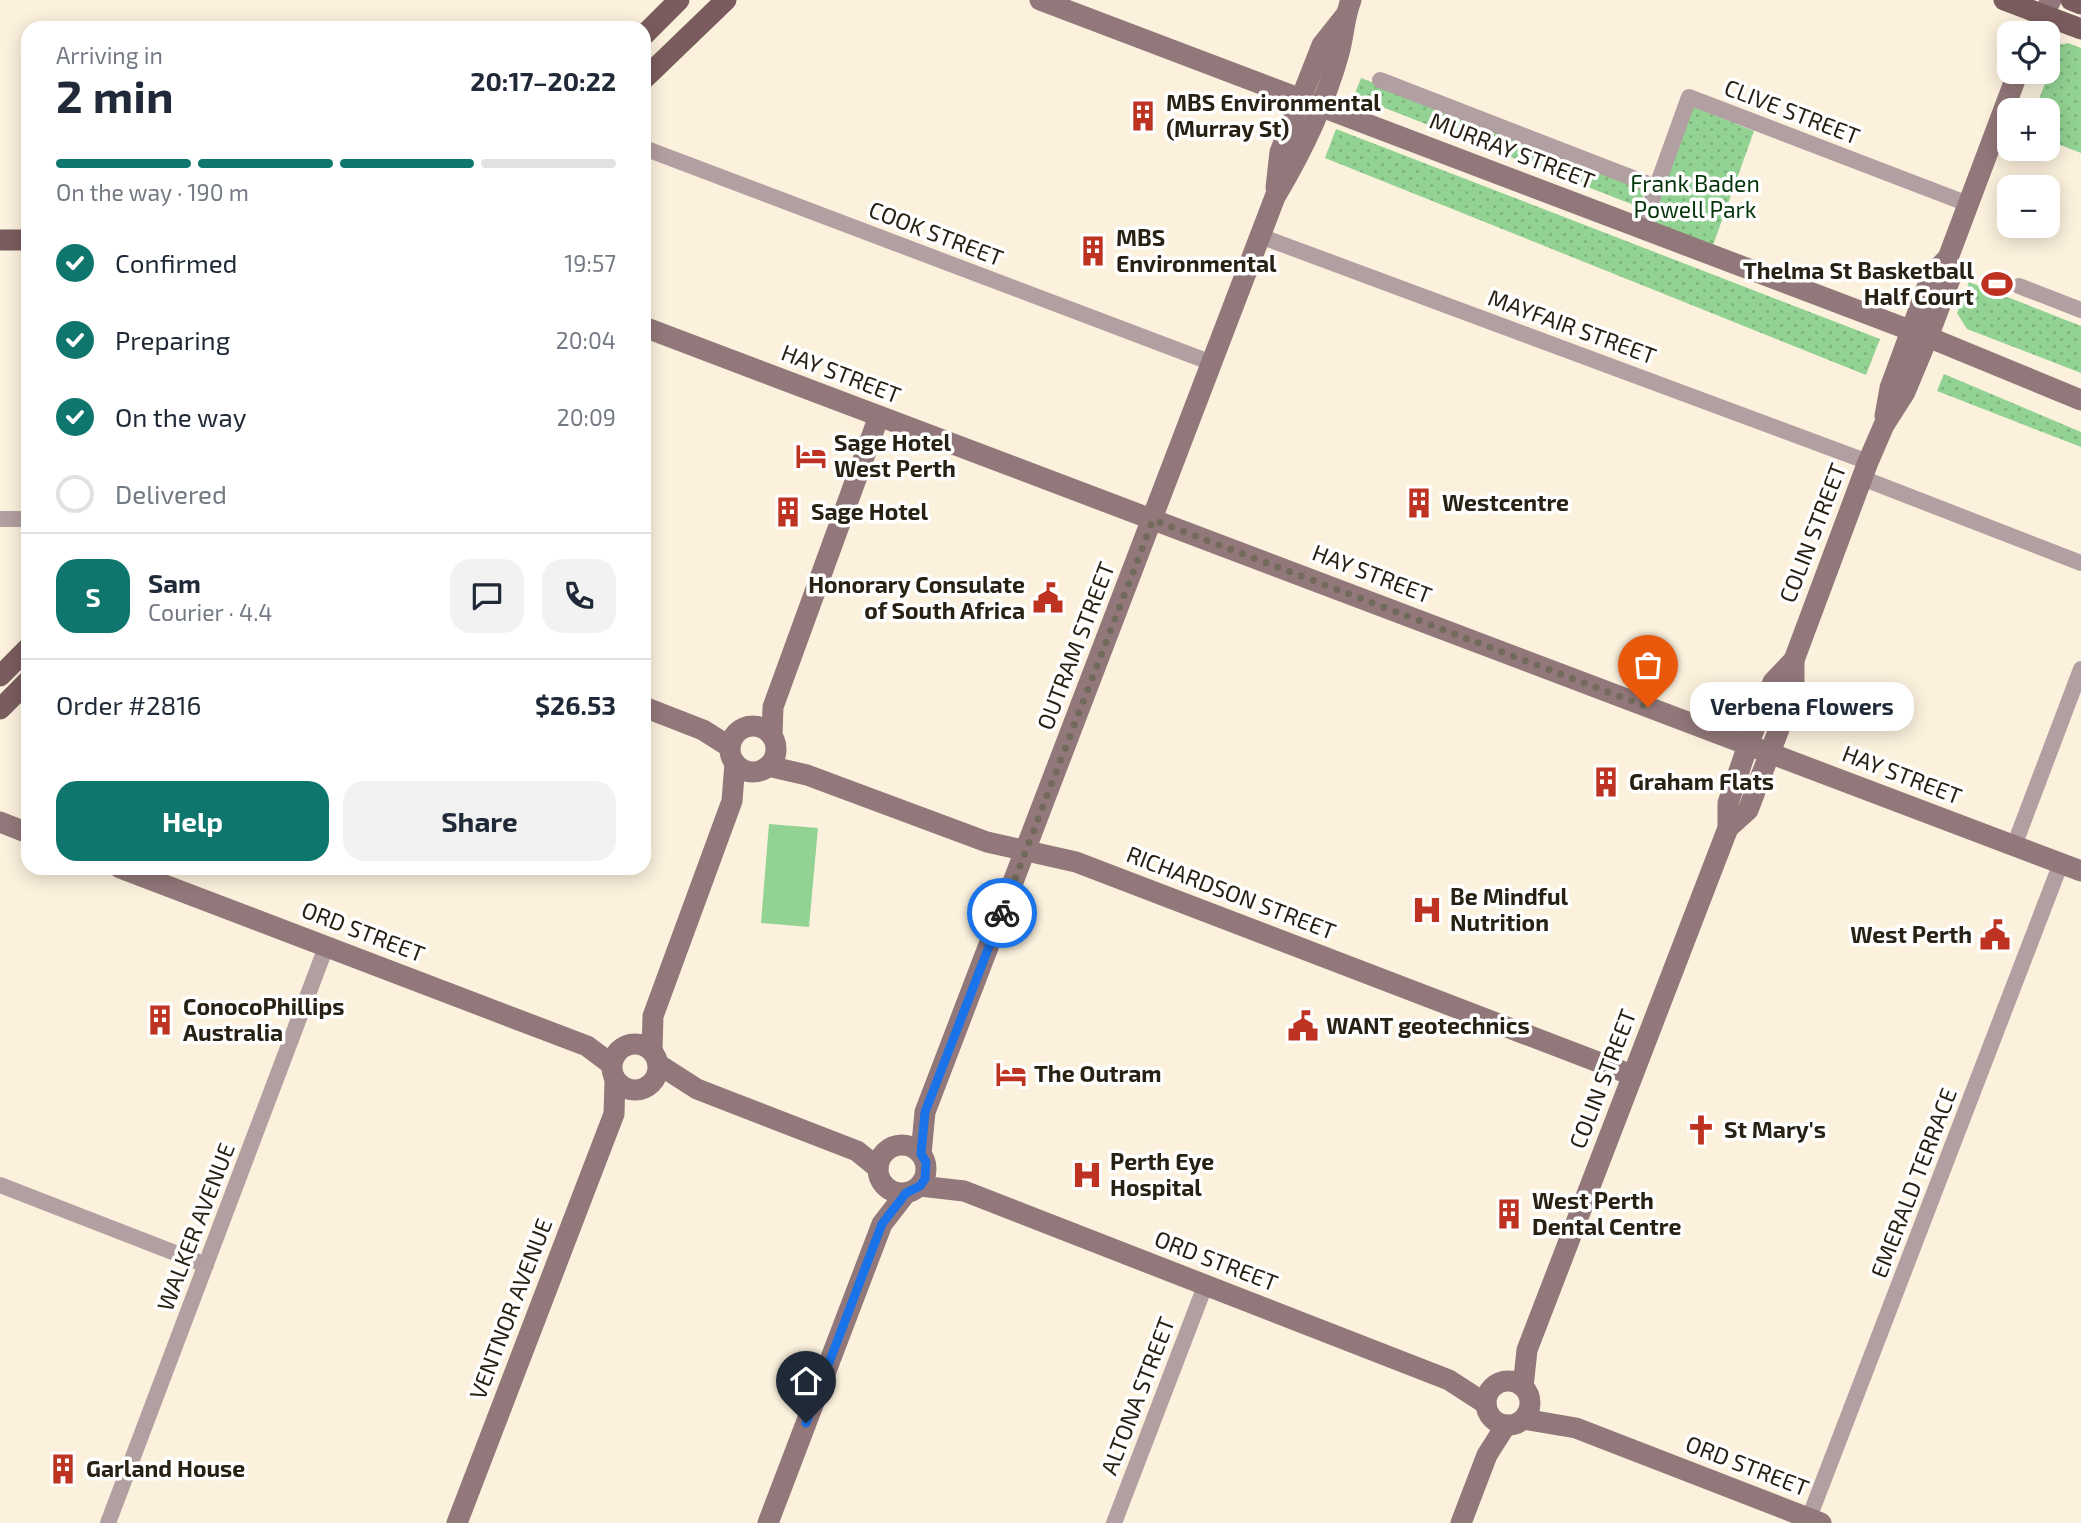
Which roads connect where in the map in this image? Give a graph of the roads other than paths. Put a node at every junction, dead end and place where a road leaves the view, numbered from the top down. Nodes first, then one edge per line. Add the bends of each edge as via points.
1 (679, 0) edge
2 (726, 0) edge
3 (1040, 0) edge
4 (2004, 0) edge
5 (2071, 0) edge
6 (2081, 4) edge
7 (1348, 8) edge
8 (2043, 16) edge
9 (651, 28) edge
10 (2081, 29) edge
11 (651, 72) edge
12 (1380, 80) dead end
13 (2013, 84) edge
14 (1311, 102) junction
15 (651, 151) edge
16 (1656, 187) junction
17 (1968, 204) junction
18 (1641, 230) junction
19 (1260, 236) junction
20 (0, 240) edge
21 (21, 240) edge
22 (2019, 286) dead end
23 (2081, 310) edge
24 (651, 330) edge
25 (1919, 334) junction
26 (1212, 363) junction
27 (2081, 400) edge
28 (879, 416) junction
29 (1865, 470) junction
30 (0, 519) edge
31 (21, 519) edge
32 (1153, 520) junction
33 (2081, 563) edge
34 (21, 655) edge
35 (1794, 660) junction
36 (2081, 669) edge
37 (0, 676) edge
38 (21, 688) edge
39 (773, 707) junction
40 (0, 709) edge
41 (651, 710) edge
42 (746, 727) junction
43 (703, 730) junction
44 (773, 739) junction
45 (1748, 745) junction
46 (1769, 753) junction
47 (732, 755) junction
48 (764, 768) junction
49 (807, 775) junction
50 (732, 801) junction
51 (0, 822) edge
52 (1728, 828) junction
53 (21, 830) edge
54 (2014, 846) junction
55 (1026, 850) junction
56 (2071, 867) edge
57 (138, 875) edge
58 (326, 947) junction
59 (653, 1016) junction
60 (628, 1044) junction
61 (587, 1046) junction
62 (655, 1058) junction
63 (613, 1072) junction
64 (1632, 1075) junction
65 (643, 1087) junction
66 (697, 1089) junction
67 (925, 1112) junction
68 (614, 1114) junction
69 (923, 1158) junction
70 (886, 1162) junction
71 (0, 1185) edge
72 (913, 1189) junction
73 (964, 1191) junction
74 (882, 1224) junction
75 (205, 1265) junction
76 (1205, 1286) junction
77 (1527, 1350) junction
78 (1526, 1390) junction
79 (1493, 1395) junction
80 (1515, 1422) junction
81 (1576, 1428) junction
82 (1487, 1455) junction
83 (1815, 1521) edge
84 (108, 1523) edge
85 (457, 1523) edge
86 (768, 1523) edge
87 (1114, 1523) edge
88 (1461, 1523) edge

1 - 9 main road
2 - 11 main road
3 - 14 street, MURRAY STREET
4 - 8 main road
5 - 6 main road
7 - 14 street, OUTRAM STREET via 1322,45
8 - 10 main road
12 - 16 street
13 - 17 street, COLIN STREET
14 - 18 street, MURRAY STREET
14 - 19 street, OUTRAM STREET via 1280,152 1275,197
15 - 26 street, COOK STREET
16 - 17 street, CLIVE STREET via 1689,97
16 - 18 street, CLIVE STREET
17 - 25 street, COLIN STREET via 1948,258 1950,279
18 - 25 street, MURRAY STREET
19 - 26 street, OUTRAM STREET
19 - 29 street, MAYFAIR STREET
20 - 21 main road
22 - 23 street
24 - 28 street, HAY STREET
25 - 27 street, MURRAY STREET
25 - 29 street, COLIN STREET via 1890,388 1884,425
26 - 32 street, OUTRAM STREET
28 - 32 street, HAY STREET
28 - 39 street
29 - 33 street, MAYFAIR STREET
29 - 35 street, COLIN STREET
30 - 31 street
32 - 45 street, HAY STREET
32 - 55 street, OUTRAM STREET
34 - 37 main road
35 - 45 street, COLIN STREET via 1773,682
35 - 46 street, COLIN STREET via 1794,690
36 - 54 street
38 - 40 main road
39 - 42 street
39 - 44 street
41 - 43 street
42 - 43 street
42 - 44 street via 762,728
42 - 47 street via 734,736
43 - 47 street
44 - 48 street via 775,756
44 - 49 street, RICHARDSON STREET
45 - 46 street, HAY STREET
45 - 52 street, COLIN STREET via 1728,803
46 - 52 street, COLIN STREET via 1748,810
46 - 54 street, HAY STREET
47 - 48 street via 746,771
47 - 50 street
48 - 49 street, RICHARDSON STREET
48 - 50 street
49 - 55 street, RICHARDSON STREET via 987,842
50 - 59 street
51 - 53 street
52 - 64 street, COLIN STREET
54 - 56 street, HAY STREET
55 - 64 street, RICHARDSON STREET via 1076,862
55 - 67 street, OUTRAM STREET
56 - 83 street, EMERALD TERRACE
57 - 58 street, ORD STREET
58 - 61 street, ORD STREET
58 - 75 street, WALKER AVENUE
59 - 60 street
59 - 62 street
60 - 61 street, ORD STREET
60 - 62 street via 639,1044
60 - 63 street via 613,1057
61 - 63 street, ORD STREET
62 - 65 street via 655,1078
62 - 66 street
63 - 65 street via 620,1086
63 - 68 street, VENTNOR AVENUE
64 - 77 street, COLIN STREET
65 - 66 street
65 - 68 street, VENTNOR AVENUE
66 - 70 street
67 - 69 street, OUTRAM STREET
67 - 70 street, OUTRAM STREET
68 - 85 street, VENTNOR AVENUE
69 - 70 street via 907,1145
69 - 72 street via 927,1171
69 - 73 street, ORD STREET
70 - 72 street via 898,1193
70 - 74 street
71 - 75 street
72 - 73 street, ORD STREET
72 - 74 street
73 - 76 street, ORD STREET
74 - 86 street
75 - 84 street, WALKER AVENUE
76 - 79 street, ORD STREET
76 - 87 street, ALTONA STREET
77 - 78 street, COLIN STREET
77 - 79 street, COLIN STREET
78 - 79 street via 1509,1381
78 - 80 street via 1530,1407
78 - 81 street, ORD STREET
79 - 80 street via 1495,1421
79 - 82 street
80 - 81 street, ORD STREET
80 - 82 street
81 - 83 street, ORD STREET
82 - 88 street

